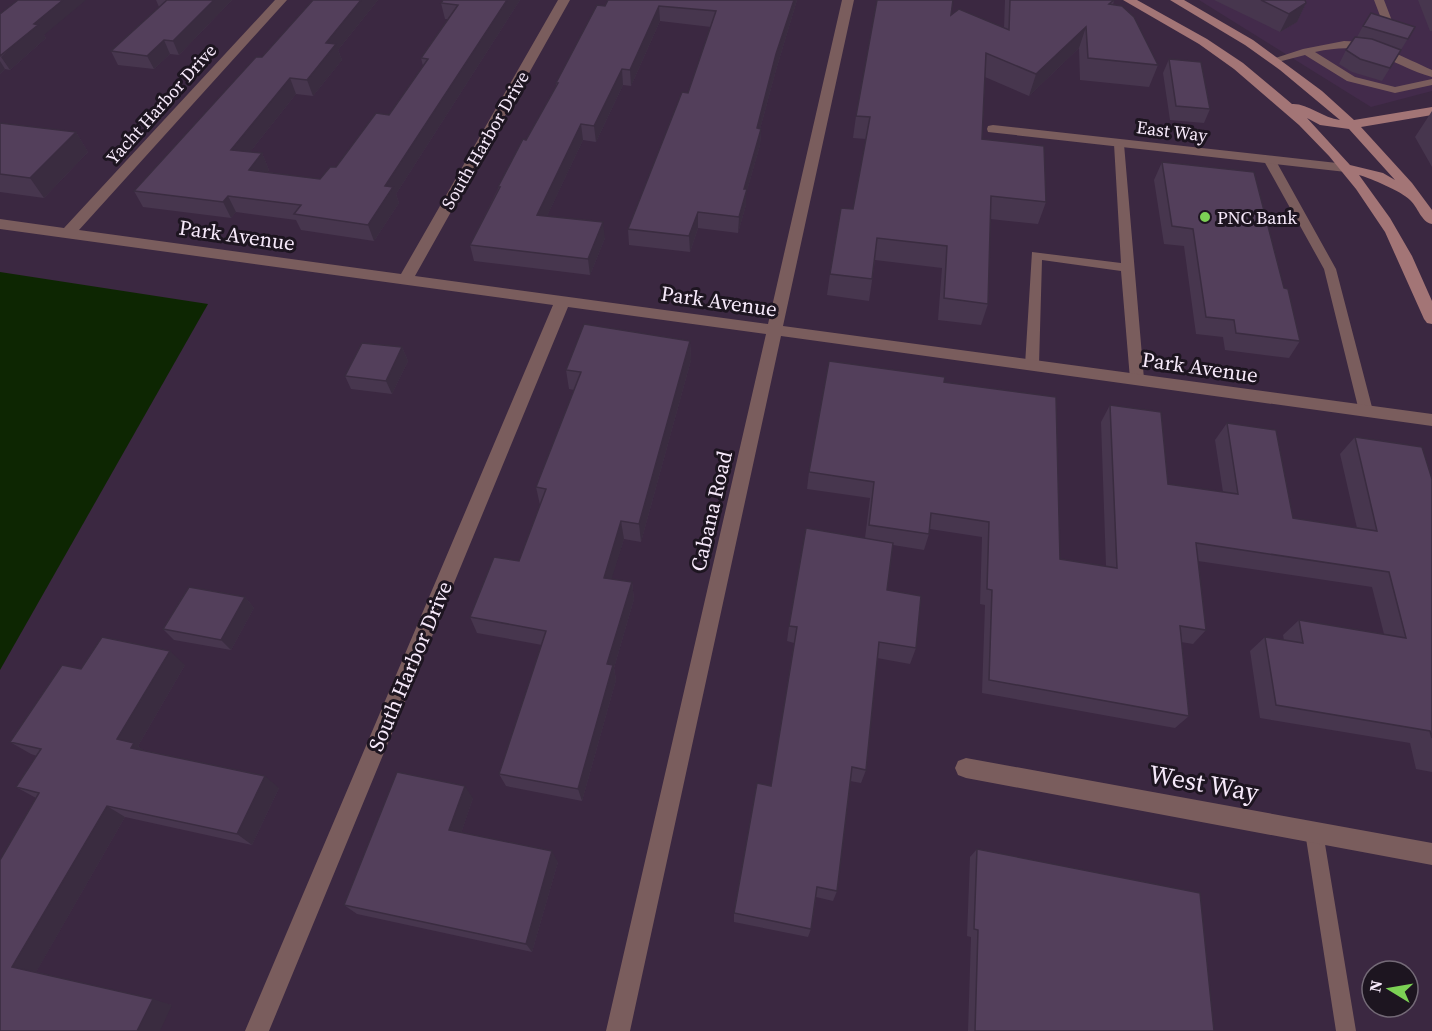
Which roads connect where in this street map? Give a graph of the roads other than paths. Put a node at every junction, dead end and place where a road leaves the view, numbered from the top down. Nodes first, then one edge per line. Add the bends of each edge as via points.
1 (281, 0) edge
2 (564, 0) edge
3 (848, 0) edge
4 (1129, 0) edge
5 (1176, 0) edge
6 (1379, 0) edge
7 (1389, 26) edge
8 (1306, 51) junction
9 (1274, 60) junction
10 (1432, 74) edge
11 (1432, 82) edge
12 (1268, 90) junction
13 (1432, 111) edge
14 (1353, 125) junction
15 (993, 129) dead end
16 (1119, 144) junction
17 (1270, 161) junction
18 (1346, 168) junction
19 (1418, 199) junction
20 (1432, 220) edge
21 (0, 224) edge
22 (68, 233) junction
23 (1127, 268) junction
24 (406, 279) junction
25 (563, 300) junction
26 (1432, 319) edge
27 (775, 329) junction
28 (1032, 365) junction
29 (1137, 379) junction
30 (1366, 411) junction
31 (1432, 420) edge
32 (966, 768) dead end
33 (1314, 832) junction
34 (1432, 854) edge
35 (257, 1031) edge
36 (618, 1031) edge
37 (1346, 1031) edge

1 - 22 street, Yacht Harbor Drive
2 - 24 street, South Harbor Drive
3 - 27 street, Cabana Road
4 - 12 main road via 1203,42
5 - 9 main road
6 - 7 lane
8 - 9 lane
8 - 10 lane via 1353,44
8 - 11 lane via 1351,79 1395,90
9 - 14 main road
12 - 14 main road via 1319,120
12 - 18 main road
13 - 14 main road
14 - 19 main road
15 - 16 street, East Way
16 - 17 street, East Way
16 - 23 lane
17 - 18 street, East Way
17 - 30 lane via 1330,269
18 - 19 main road via 1378,176
18 - 26 main road via 1394,237
19 - 20 main road
21 - 22 street, Park Avenue
22 - 24 street, Park Avenue
23 - 28 lane via 1036,255
23 - 29 lane
24 - 25 street, Park Avenue
25 - 27 street, Park Avenue
25 - 35 street, South Harbor Drive
27 - 28 street, Park Avenue
27 - 36 street, Cabana Road
28 - 29 street, Park Avenue
29 - 30 street, Park Avenue
30 - 31 street, Park Avenue
32 - 33 street, West Way
33 - 34 street, West Way
33 - 37 lane

